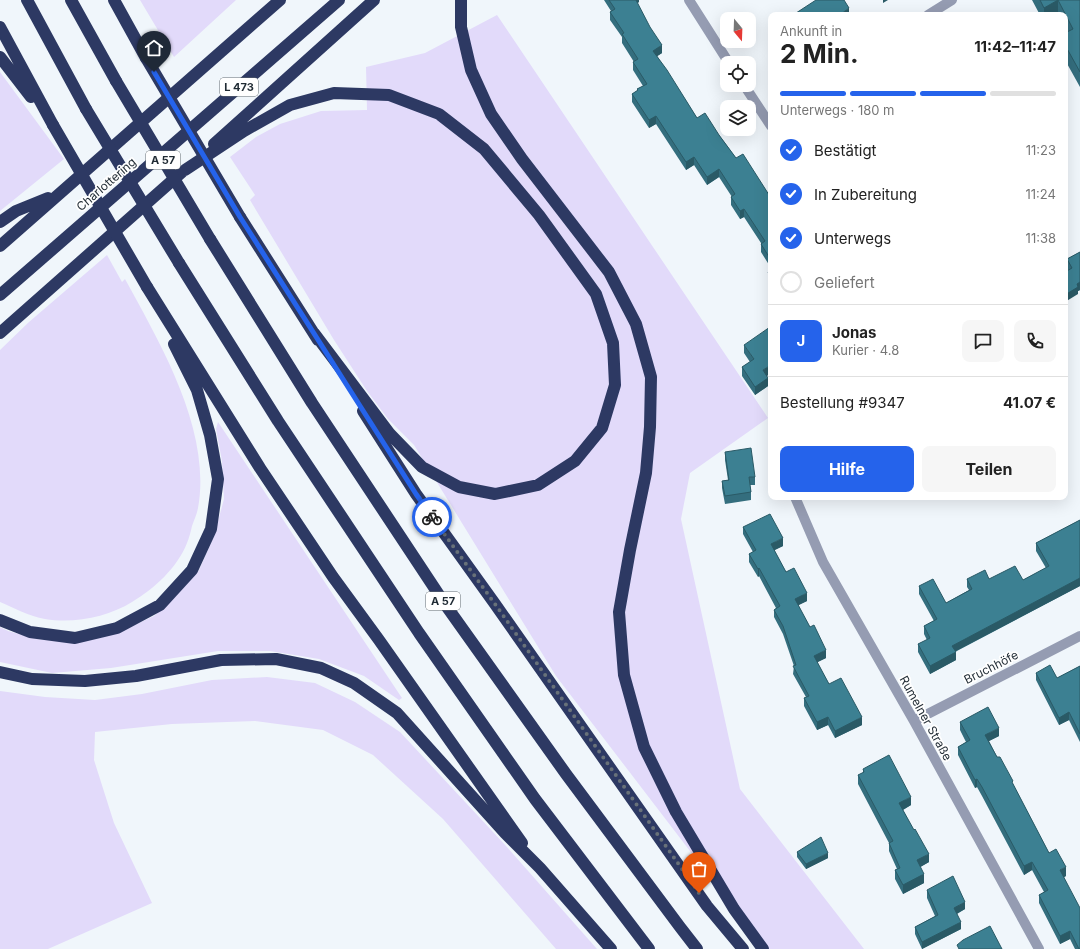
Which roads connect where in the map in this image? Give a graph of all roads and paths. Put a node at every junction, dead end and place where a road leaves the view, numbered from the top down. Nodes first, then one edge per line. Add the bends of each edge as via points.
1 (27, 0) edge
2 (71, 0) edge
3 (114, 0) edge
4 (123, 0) edge
5 (280, 0) edge
6 (339, 0) edge
7 (374, 0) edge
8 (461, 0) edge
9 (689, 0) edge
10 (952, 0) edge
11 (933, 12) edge
12 (0, 27) edge
13 (725, 56) edge
14 (0, 57) edge
15 (146, 58) junction
16 (749, 92) edge
17 (768, 118) edge
18 (53, 125) junction
19 (185, 170) junction
20 (59, 193) junction
21 (0, 222) edge
22 (0, 246) edge
23 (147, 287) junction
24 (0, 295) edge
25 (1, 333) edge
26 (314, 333) junction
27 (796, 500) edge
28 (0, 620) edge
29 (1080, 636) edge
30 (0, 672) edge
31 (914, 721) junction
32 (540, 868) junction
33 (611, 949) edge
34 (649, 949) edge
35 (697, 949) edge
36 (743, 949) edge
37 (763, 949) edge
38 (1039, 949) edge

1 - 34 highway, bridge via 86,109 278,421 419,633 536,799
2 - 35 highway, A 57, bridge via 210,239 312,404 447,607 566,774
3 - 15 highway
4 - 15 highway
5 - 20 highway, Charlottering
6 - 24 highway, Charlottering / L 473
7 - 19 highway
8 - 37 highway via 461,27 471,70 491,114 522,159 609,272 636,324 651,377 650,427 646,473 619,612 624,675 644,747 676,812 734,909
9 - 13 street
10 - 11 street
12 - 18 highway
14 - 18 highway
15 - 26 highway, bridge via 240,217
16 - 17 street
18 - 23 highway, bridge
19 - 25 highway
19 - 26 highway via 244,131 290,105 334,93 389,95 439,114 484,150 539,215 596,294 613,343 615,385 602,428 575,461 538,485 495,494 459,487 422,467 390,434
20 - 21 highway via 16,211
20 - 22 highway, Charlottering
23 - 28 highway via 197,390 210,436 218,479 211,529 192,570 160,605 117,628 76,638 30,632
23 - 32 highway via 260,468 333,577
26 - 36 highway via 416,494 707,906
27 - 31 street, Rumelner Straße via 823,562
29 - 31 street, Bruchhöfe
30 - 32 highway via 32,679 85,682 136,676 222,660 276,659 321,668 354,683 397,713
31 - 38 street, Rumelner Straße
32 - 33 highway

